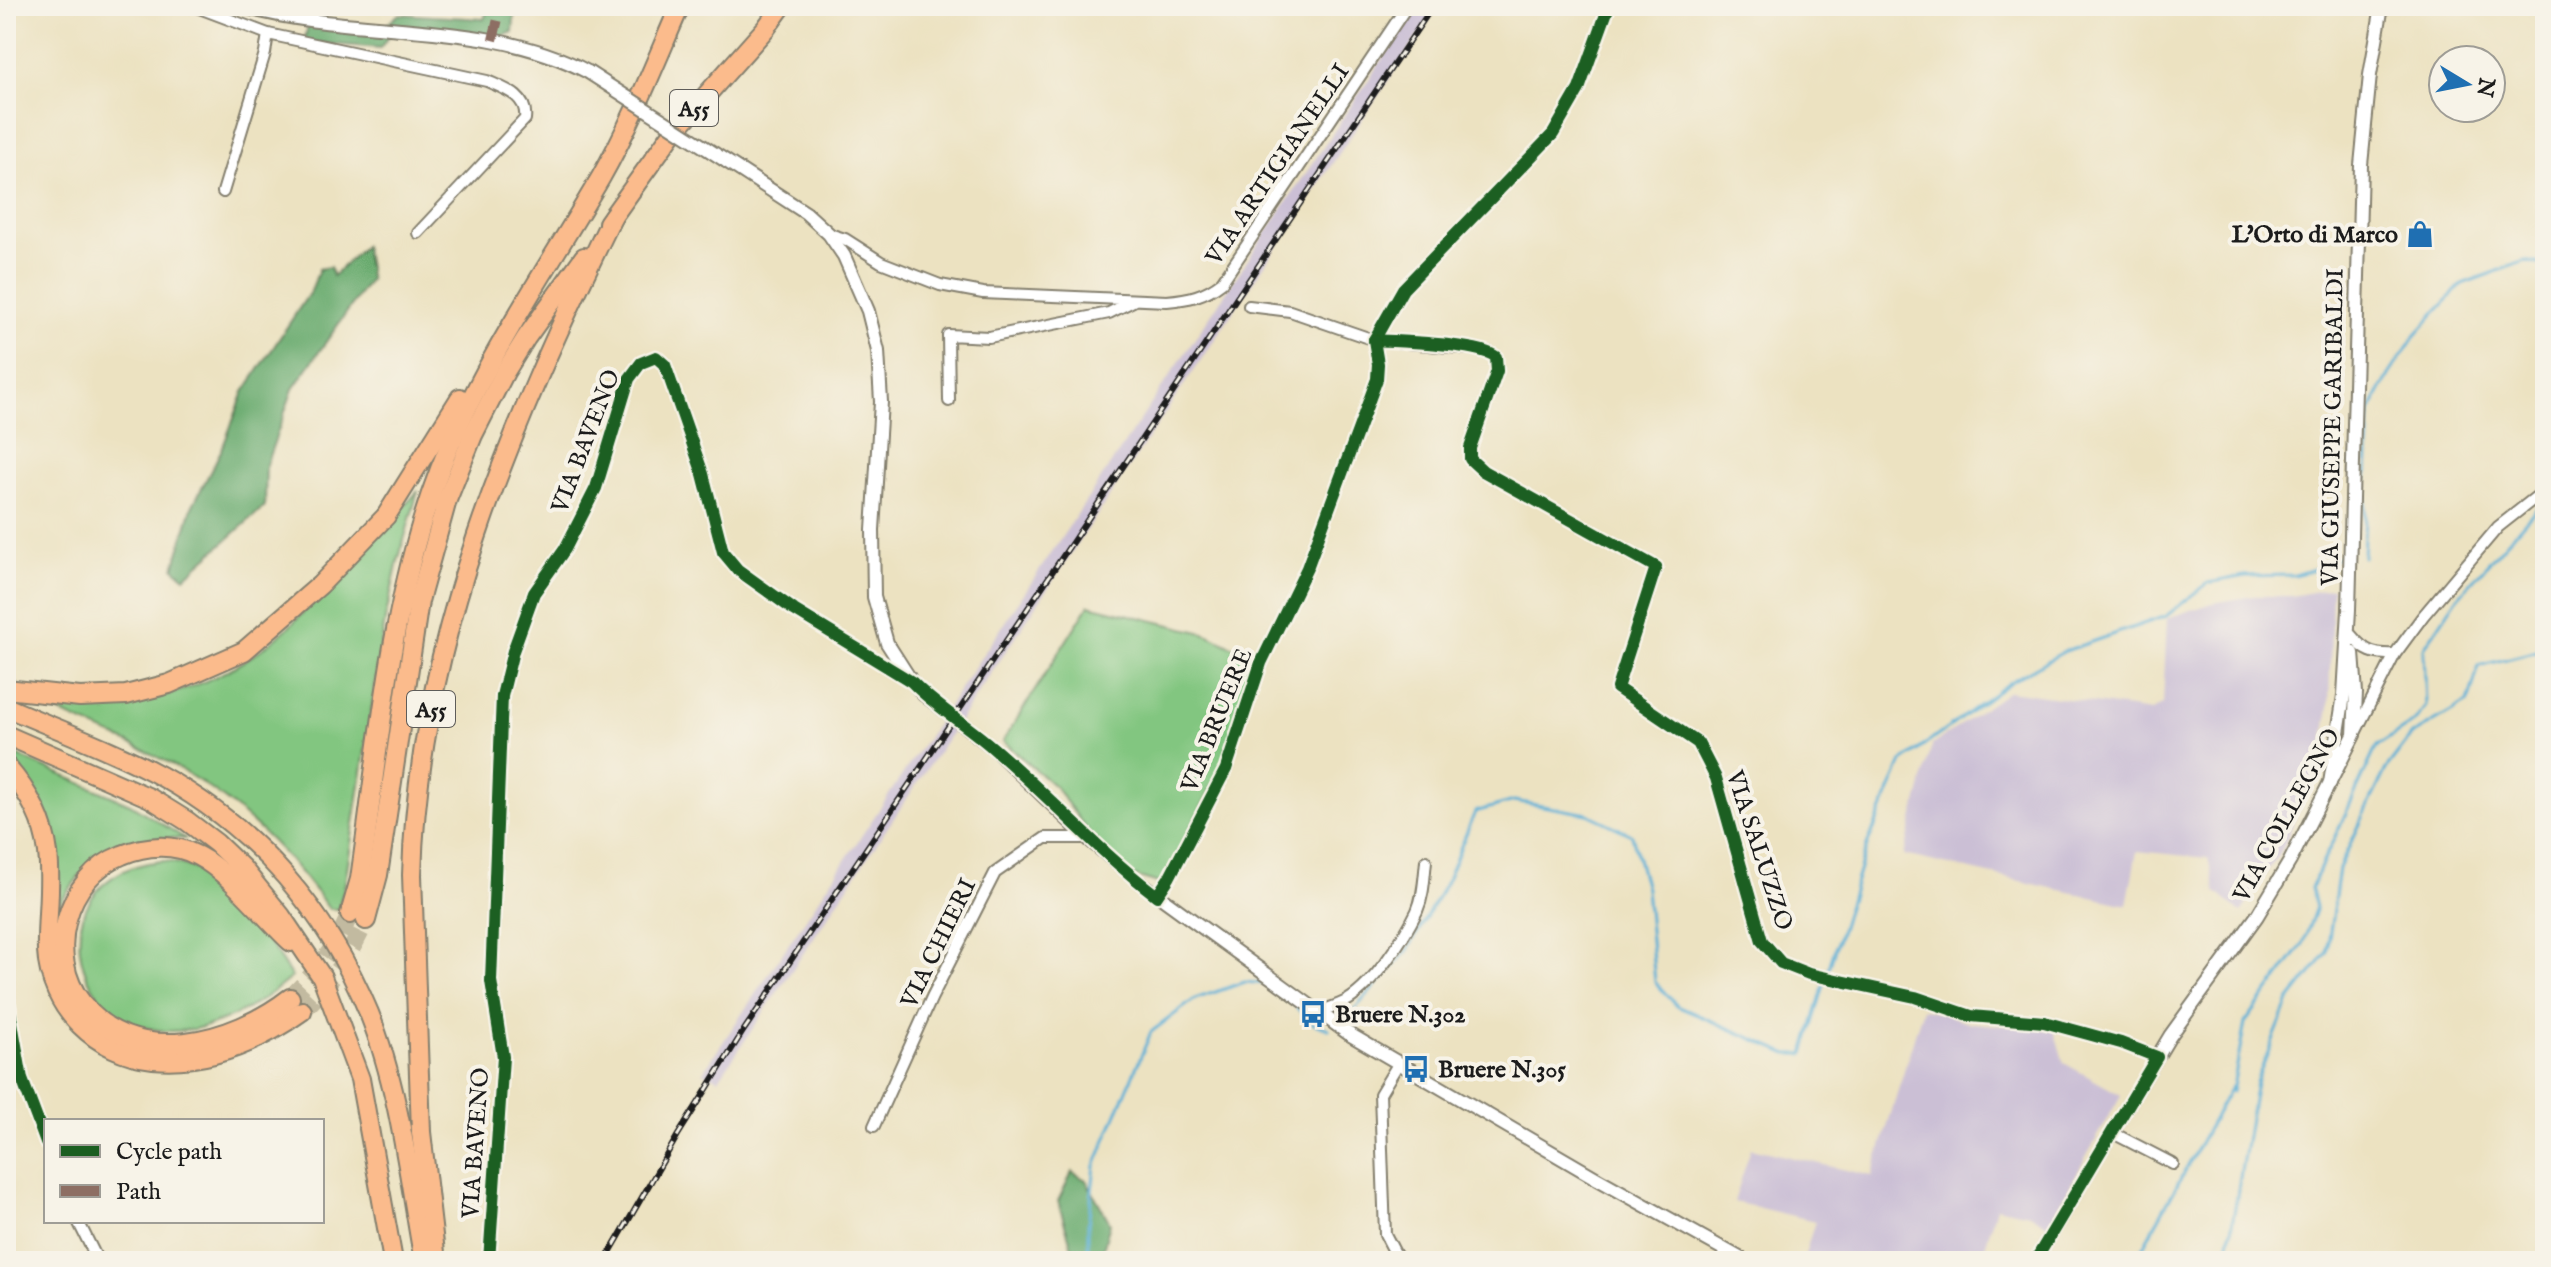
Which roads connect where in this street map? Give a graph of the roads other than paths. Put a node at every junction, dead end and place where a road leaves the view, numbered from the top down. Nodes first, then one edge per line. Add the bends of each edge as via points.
1 (194, 6) edge
2 (241, 6) edge
3 (680, 6) edge
4 (782, 6) edge
5 (1407, 6) edge
6 (2382, 6) edge
7 (268, 34) junction
8 (223, 192) dead end
9 (613, 216) junction
10 (418, 233) dead end
11 (829, 234) junction
12 (1135, 300) junction
13 (1249, 306) dead end
14 (509, 327) junction
15 (1374, 340) junction
16 (949, 401) dead end
17 (2545, 490) edge
18 (2349, 610) junction
19 (2351, 635) junction
20 (2395, 654) junction
21 (912, 682) junction
22 (6, 689) edge
23 (2344, 695) junction
24 (6, 707) edge
25 (6, 735) edge
26 (2354, 735) junction
27 (6, 766) edge
28 (2330, 783) junction
29 (1087, 838) junction
30 (1426, 861) dead end
31 (1157, 896) junction
32 (310, 961) junction
33 (6, 989) edge
34 (1319, 1012) junction
35 (2157, 1057) junction
36 (1398, 1064) junction
37 (874, 1126) dead end
38 (2111, 1132) junction
39 (44, 1138) edge
40 (2173, 1164) dead end
41 (79, 1223) edge
42 (98, 1261) edge
43 (393, 1261) edge
44 (424, 1261) edge
45 (436, 1261) edge
46 (489, 1261) edge
47 (1399, 1261) edge
48 (1745, 1261) edge
49 (2035, 1261) edge

1 - 7 street
2 - 11 street, bridge via 345,26 493,40 550,55 588,72 806,213
3 - 14 highway, A55 via 602,174
4 - 9 highway, A55 via 671,135
5 - 12 street, VIA ARTIGIANELLI via 1222,282 1196,298
6 - 18 street, VIA GIUSEPPE GARIBALDI via 2361,165
7 - 8 street
7 - 10 street via 487,81 521,100 527,108 525,119
9 - 14 highway, A55 via 505,372 447,500 419,601 378,875 358,917 396,631 412,557 462,417
9 - 45 highway, A55 via 561,323 471,549 448,628 423,752 412,875 421,1132
11 - 12 street, VIA ARTIGIANELLI via 940,285 983,293
11 - 21 street via 855,279 878,351 874,597 887,643
12 - 16 street via 1109,313 989,337 948,335
13 - 15 street via 1290,311
14 - 22 highway, A55 via 479,365 386,516 320,585 244,651 169,684 126,695 80,697
15 - 31 street, VIA BRUERE via 1377,379 1307,568 1261,663 1226,769
15 - 35 street, VIA SALUZZO via 1471,349 1496,357 1497,371 1470,459 1656,567 1617,688 1698,743 1716,778 1762,941 1781,963 1971,1016 2044,1022
17 - 20 street, VIA COLLEGNO via 2498,527
18 - 19 street
18 - 23 street
19 - 20 street via 2367,652
19 - 26 street
20 - 26 street, VIA COLLEGNO
21 - 29 street via 993,748
21 - 46 street, VIA BAVENO via 738,570 723,552 703,474 665,365 656,357 641,363 629,379 596,488 565,549 534,593 502,696 491,981 503,1057
23 - 26 street
23 - 28 street
24 - 44 highway via 160,775 246,835 309,901 369,1012 399,1119
25 - 32 highway via 150,798 187,821 265,894
26 - 28 street, VIA COLLEGNO
27 - 32 highway via 25,789 48,851 51,978 60,999 89,1034 128,1054 157,1060 205,1056 258,1039 296,1004 215,1036 165,1043 124,1035 97,1018 72,984 64,951 66,917 101,866 137,849 157,846 197,855 221,871
28 - 35 street, VIA COLLEGNO via 2257,916
29 - 31 street
29 - 37 street, VIA CHIERI via 1045,838 995,873
30 - 34 street via 1417,910 1399,940 1350,999
31 - 34 street
32 - 43 highway via 322,977 360,1079
33 - 39 street via 22,1079
34 - 36 street
35 - 38 street, VIA COLLEGNO
36 - 47 street via 1380,1094 1385,1234
36 - 48 street
38 - 40 street
38 - 49 street, VIA COLLEGNO
41 - 42 street

